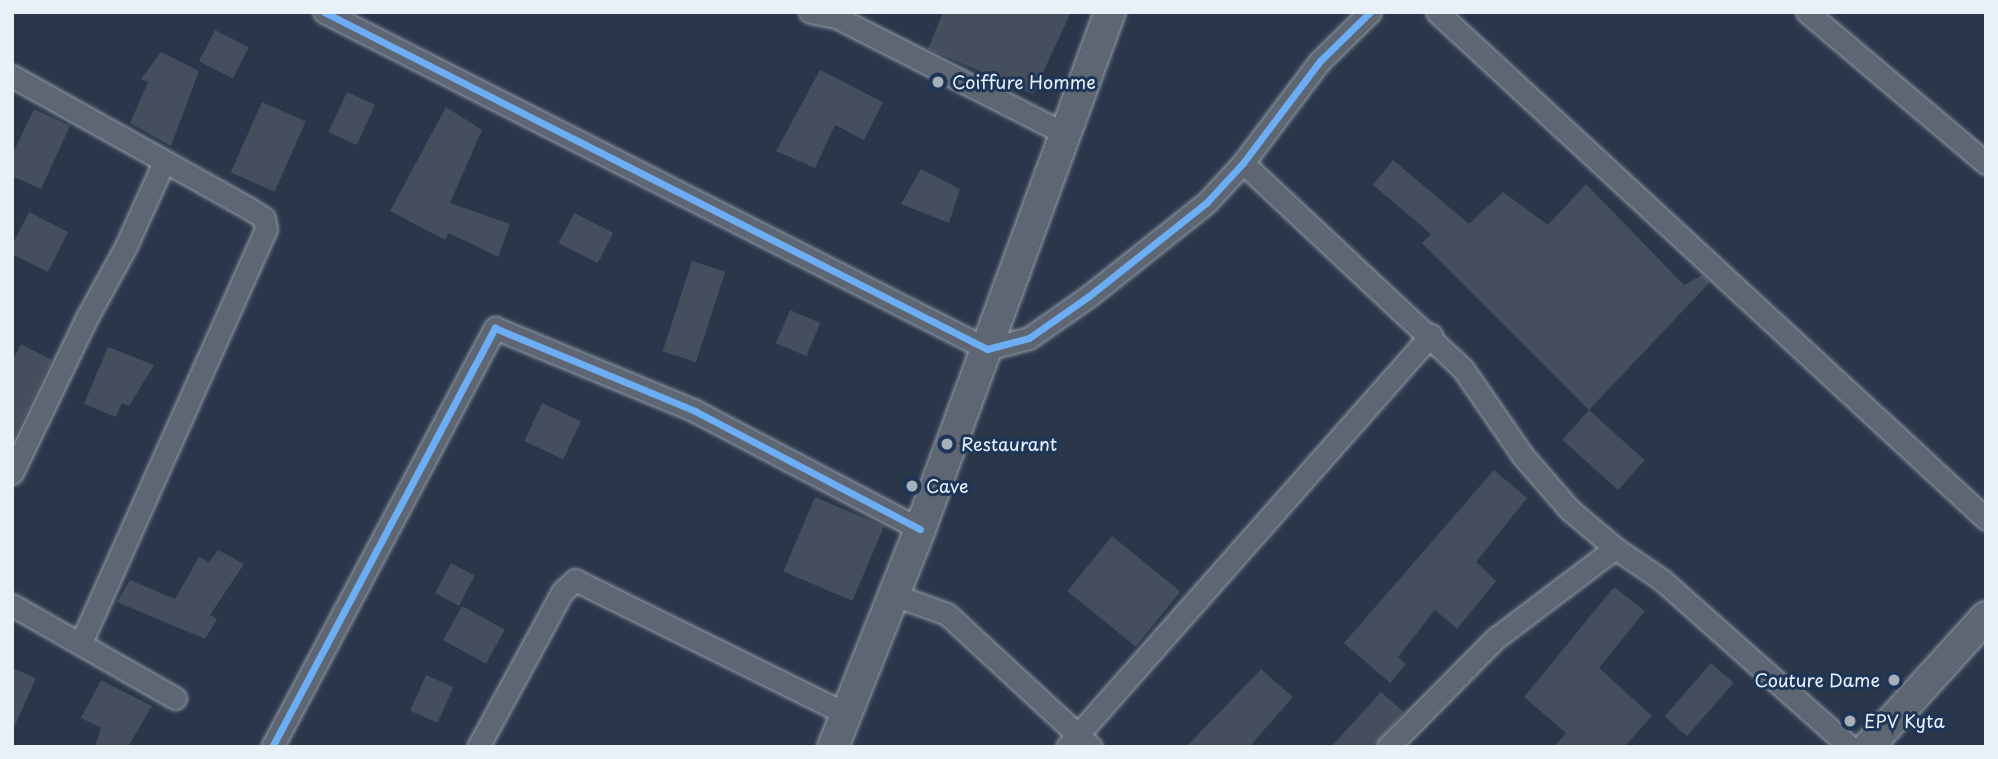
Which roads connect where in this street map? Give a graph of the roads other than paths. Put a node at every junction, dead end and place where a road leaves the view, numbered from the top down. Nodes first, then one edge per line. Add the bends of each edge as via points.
1 (324, 12) edge
2 (810, 12) edge
3 (1110, 12) edge
4 (1370, 12) edge
5 (1437, 12) edge
6 (1808, 12) edge
7 (838, 15) edge
8 (12, 76) edge
9 (1066, 134) junction
10 (164, 162) junction
11 (1243, 163) junction
12 (1986, 163) edge
13 (1431, 335) junction
14 (987, 349) junction
15 (12, 473) edge
16 (1986, 519) edge
17 (920, 529) junction
18 (1615, 548) junction
19 (894, 595) junction
20 (12, 605) edge
21 (1986, 617) edge
22 (81, 643) junction
23 (175, 698) dead end
24 (846, 713) junction
25 (1079, 742) edge
26 (272, 747) edge
27 (478, 747) edge
28 (832, 747) edge
29 (1388, 747) edge
30 (1850, 747) edge
31 (1868, 747) edge

1 - 14 street
2 - 7 street
3 - 9 street
4 - 11 street via 1320,61
5 - 16 street
6 - 12 street
7 - 9 street
8 - 10 street
9 - 14 street
10 - 15 street via 127,246 85,321
10 - 22 street via 264,218 266,229
11 - 13 street
11 - 14 street via 1207,202 1089,296 1029,338
13 - 18 street via 1463,369 1523,456 1570,510
13 - 25 street
14 - 17 street
17 - 19 street
17 - 26 street via 695,411 495,328
18 - 29 street via 1496,638
18 - 30 street via 1662,580
19 - 24 street
19 - 25 street via 947,614
20 - 22 street
21 - 31 street
22 - 23 street
24 - 27 street via 575,580 562,592
24 - 28 street

